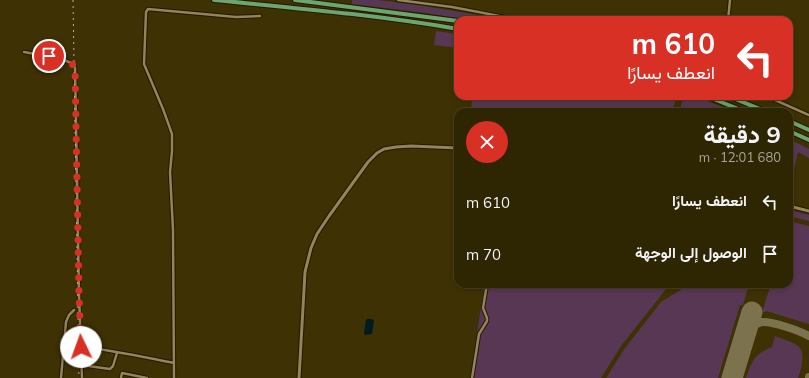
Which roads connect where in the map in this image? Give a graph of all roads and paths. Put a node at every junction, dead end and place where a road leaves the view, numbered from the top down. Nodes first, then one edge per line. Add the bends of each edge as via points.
1 (214, 0) edge
2 (295, 0) edge
3 (398, 0) edge
4 (730, 0) edge
5 (260, 16) dead end
6 (500, 16) edge
7 (728, 16) edge
8 (454, 20) edge
9 (454, 28) edge
10 (24, 52) dead end
11 (716, 100) edge
12 (738, 100) edge
13 (775, 100) edge
14 (736, 108) edge
15 (757, 108) edge
16 (809, 115) edge
17 (793, 123) edge
18 (809, 130) edge
19 (793, 133) edge
20 (809, 140) edge
21 (454, 148) edge
22 (793, 207) edge
23 (809, 211) edge
24 (486, 288) edge
25 (74, 310) dead end
26 (81, 347) junction
27 (64, 349) junction
28 (117, 352) junction
29 (81, 355) junction
30 (174, 363) junction
31 (82, 365) junction
32 (61, 378) edge
33 (82, 378) edge
34 (121, 378) edge
35 (147, 378) edge
36 (174, 378) edge
37 (299, 378) edge
38 (472, 378) edge

1 - 9 highway
2 - 8 highway
3 - 6 street
4 - 7 street
5 - 30 street via 236,17 148,9 146,12 144,64 172,134 170,172
10 - 26 street via 56,58 75,67
11 - 14 highway
12 - 15 highway
13 - 16 street
17 - 18 highway
19 - 20 highway
21 - 37 street via 411,146 384,149 368,162 329,216 317,234 305,272
22 - 23 street
24 - 38 street via 483,308 487,321 479,334
25 - 27 street via 66,322
26 - 28 street
26 - 29 street
27 - 29 street
27 - 32 street
28 - 30 street
28 - 31 street via 110,369
29 - 31 street
30 - 36 street
31 - 33 street
34 - 35 street via 122,373

